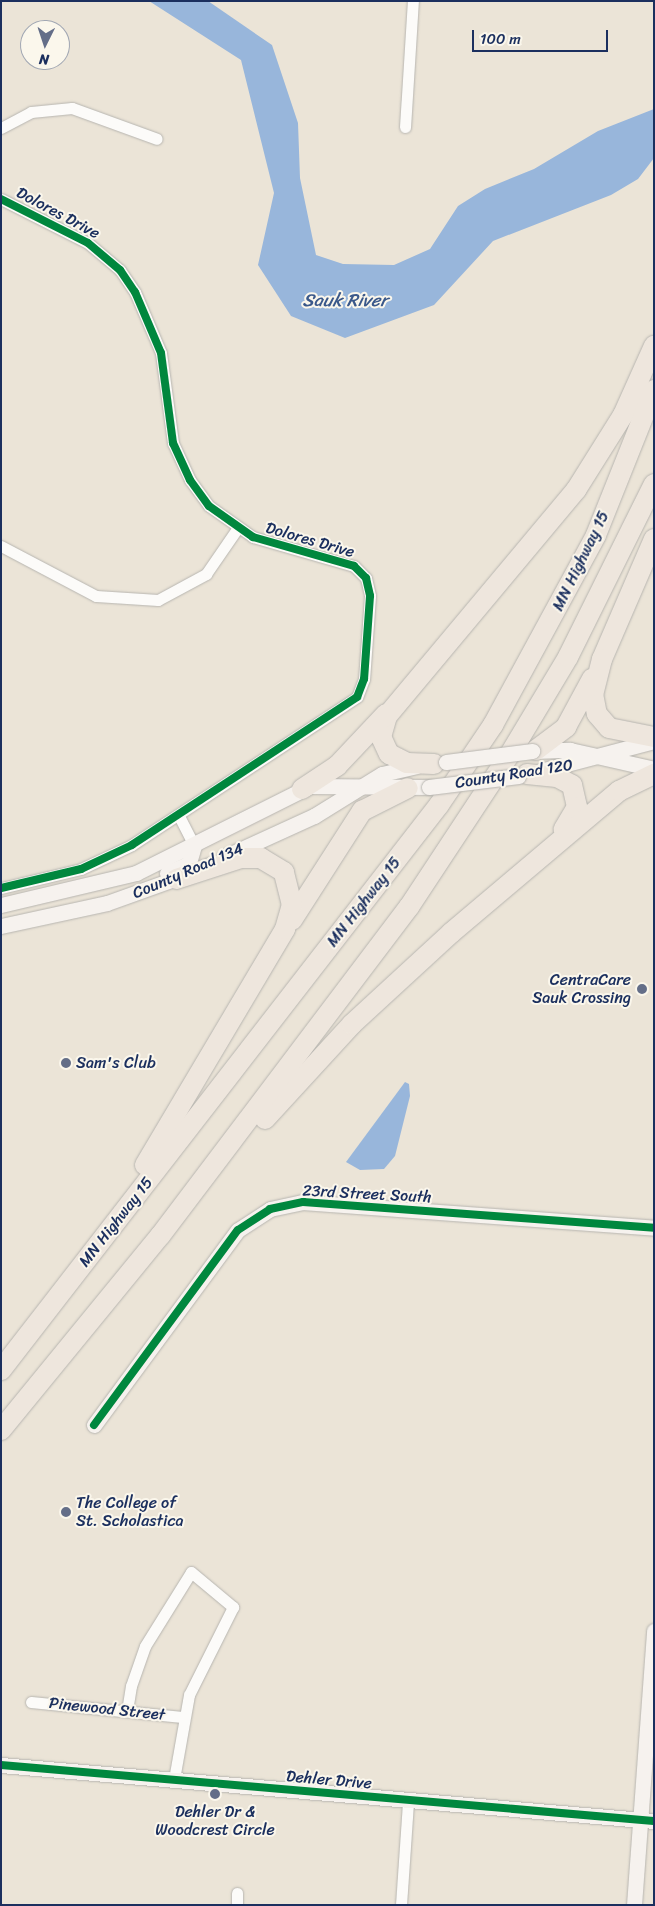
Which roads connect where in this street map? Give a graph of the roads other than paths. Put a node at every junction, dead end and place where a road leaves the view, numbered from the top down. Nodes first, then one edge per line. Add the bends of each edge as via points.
1 (412, 1) edge
2 (405, 127) dead end
3 (1, 128) edge
4 (157, 139) dead end
5 (1, 199) edge
6 (654, 346) edge
7 (654, 390) edge
8 (654, 484) edge
9 (237, 529) junction
10 (654, 539) edge
11 (1, 546) edge
12 (603, 657) junction
13 (392, 707) junction
14 (654, 737) edge
15 (654, 741) edge
16 (534, 751) junction
17 (598, 757) junction
18 (440, 763) junction
19 (654, 769) edge
20 (654, 774) edge
21 (522, 775) junction
22 (363, 785) junction
23 (429, 787) joint
24 (408, 788) junction
25 (302, 789) junction
26 (179, 816) junction
27 (194, 846) junction
28 (542, 855) junction
29 (176, 879) junction
30 (1, 888) edge
31 (1, 905) edge
32 (1, 926) edge
33 (262, 968) junction
34 (654, 1228) edge
35 (160, 1236) junction
36 (71, 1279) junction
37 (1, 1370) edge
38 (94, 1425) dead end
39 (1, 1430) edge
40 (654, 1631) edge
41 (31, 1702) dead end
42 (127, 1711) junction
43 (182, 1717) junction
44 (1, 1765) edge
45 (174, 1779) junction
46 (408, 1801) junction
47 (646, 1821) edge
48 (401, 1905) edge
49 (634, 1905) edge

1 - 2 street
3 - 4 street via 31,112 72,108
5 - 9 street, Dolores Drive via 88,242 120,270 154,331 168,423 180,462 199,495
6 - 13 highway via 623,416 576,490
7 - 36 highway, MN Highway 15 via 596,535 493,725 439,805
8 - 35 highway, MN Highway 15 via 604,588 510,754 366,967
9 - 11 street via 206,574 158,600 96,596
9 - 26 street, Dolores Drive via 273,545 361,571 370,596 363,690
10 - 12 highway
12 - 14 highway via 593,694 601,721 622,734
12 - 16 highway via 566,727
13 - 18 highway via 381,737 384,749 401,762
13 - 25 highway via 337,766
15 - 17 street, County Road 120
16 - 17 street, County Road 120 via 560,749
16 - 18 street, County Road 120, bridge
17 - 19 street, County Road 120
17 - 21 street, County Road 120
18 - 22 street, County Road 134 via 382,774
20 - 28 highway via 619,791
21 - 23 street, County Road 120, bridge
21 - 28 highway via 557,777 572,784 577,794 571,821
22 - 24 street, County Road 134
22 - 25 street, County Road 134 via 322,784
22 - 29 street, County Road 134 via 314,816
23 - 24 street, County Road 134
24 - 33 highway via 373,804 354,820
25 - 27 street, County Road 134
26 - 27 street
26 - 30 street, Dolores Drive via 132,845 81,868
27 - 31 street, County Road 134 via 128,876
27 - 32 street via 189,863 155,878
28 - 35 highway via 352,1024
29 - 32 street, County Road 134 via 107,903
29 - 33 highway via 252,857 271,861 284,872 292,895 290,916
33 - 36 highway via 171,1124
34 - 38 street, 23rd Street South via 303,1202 270,1209 238,1230
35 - 39 highway, MN Highway 15
36 - 37 highway, MN Highway 15
40 - 47 street
41 - 42 street, Pinewood Street
42 - 43 street, Pinewood Street
42 - 43 street via 131,1686 145,1646 191,1572 233,1607 197,1677
43 - 45 street
44 - 45 street, Dehler Drive
45 - 46 street, Dehler Drive
46 - 47 street, Dehler Drive
46 - 48 street
47 - 49 street

